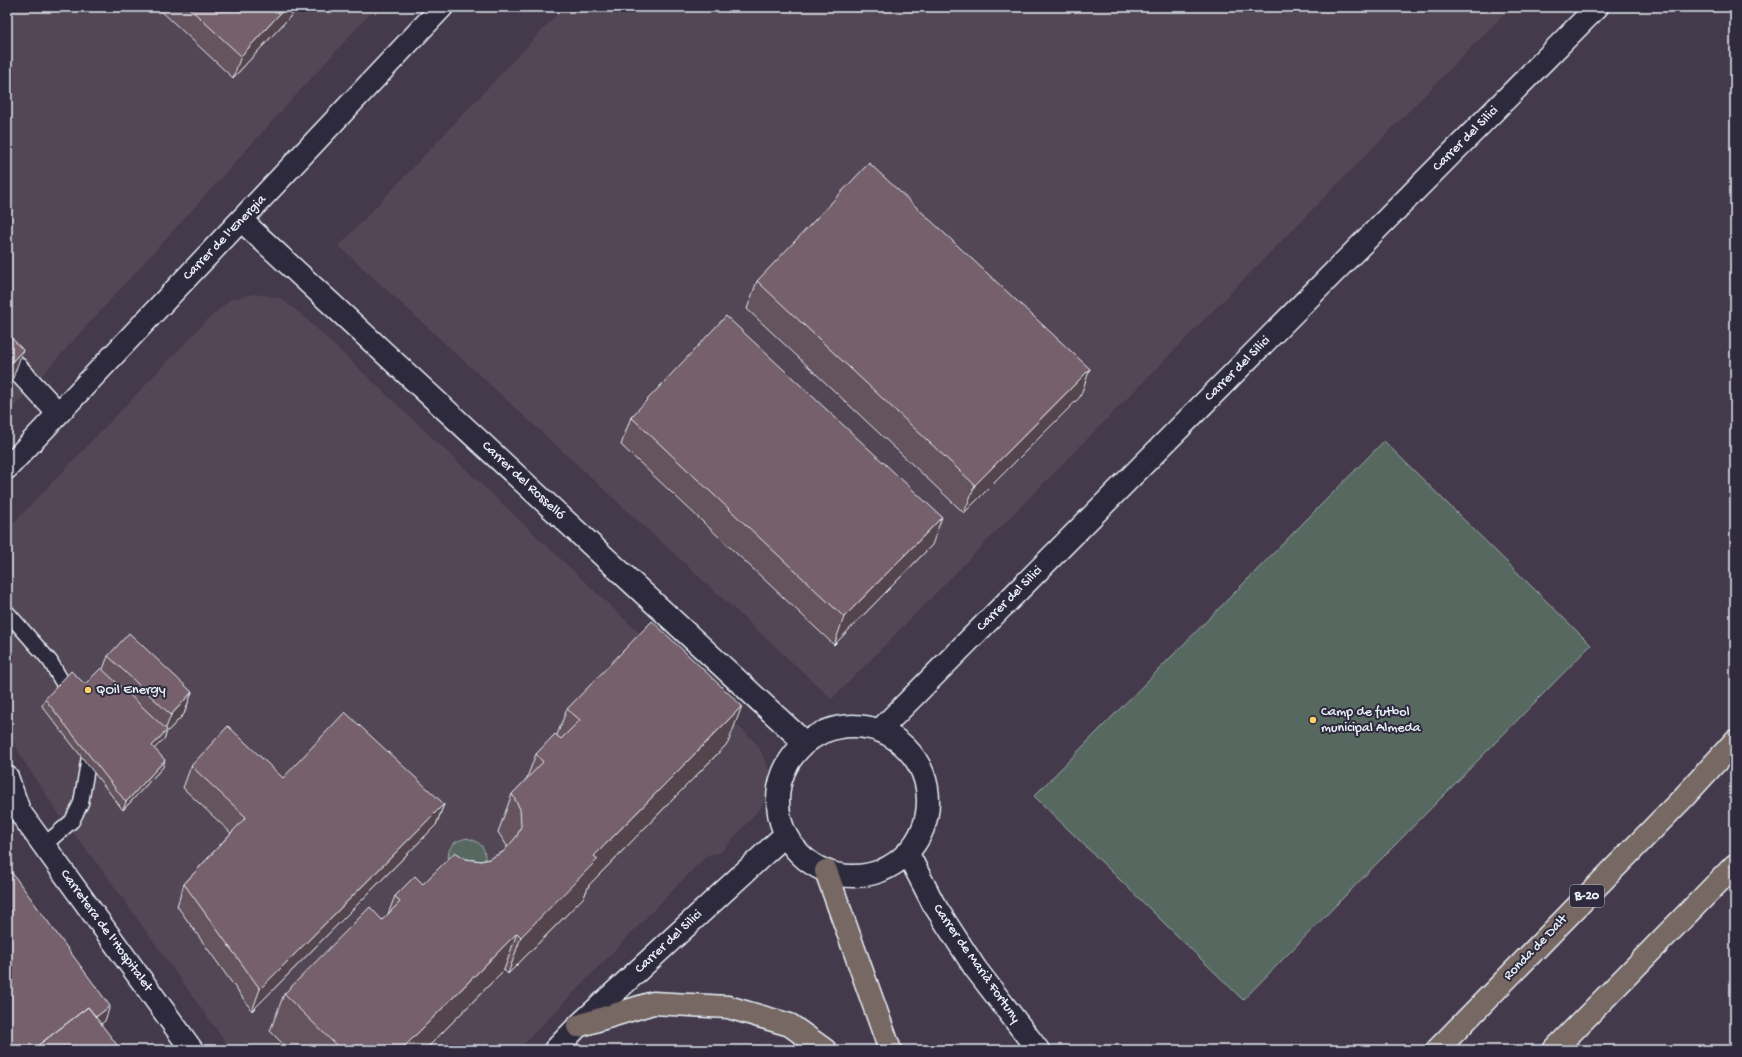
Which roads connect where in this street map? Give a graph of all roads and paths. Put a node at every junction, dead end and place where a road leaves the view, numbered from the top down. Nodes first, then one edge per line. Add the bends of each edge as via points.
1 (442, 7) edge
2 (1597, 7) edge
3 (1735, 10) edge
4 (1730, 16) dead end
5 (242, 220) junction
6 (7, 358) edge
7 (58, 413) junction
8 (7, 468) edge
9 (7, 612) edge
10 (77, 707) edge
11 (880, 730) junction
12 (93, 734) edge
13 (1735, 741) edge
14 (805, 743) junction
15 (7, 777) edge
16 (13, 807) edge
17 (785, 835) junction
18 (44, 845) junction
19 (908, 854) junction
20 (1735, 865) edge
21 (826, 871) junction
22 (578, 1026) junction
23 (192, 1050) edge
24 (555, 1050) edge
25 (825, 1050) edge
26 (890, 1050) edge
27 (1038, 1050) edge
28 (1437, 1050) edge
29 (1554, 1050) edge

1 - 5 street, Carrer de l'Energia
2 - 11 street, Carrer del Silici
3 - 4 path
5 - 7 street, Carrer de l'Energia
5 - 14 street, Carrer del Rosselló
6 - 7 street
7 - 8 street, Carrer de l'Energia
9 - 10 lane via 50,661
11 - 14 street via 854,725 840,726
11 - 19 street via 895,738 913,756 927,787 928,813 915,845
12 - 18 lane via 81,803 72,821
13 - 28 highway, Ronda de Dalt / B-20 via 1683,798
14 - 17 street via 788,762 780,782 778,808
15 - 16 street, Carretera de l'Hospitalet
16 - 18 street, Carretera de l'Hospitalet
17 - 21 street via 811,862
17 - 22 street, Carrer del Silici
18 - 23 street, Carretera de l'Hospitalet
19 - 21 street via 885,870 859,877
19 - 27 street, Carrer de Marià Fortuny via 933,903 975,968
20 - 29 highway
21 - 26 highway
22 - 24 street, Carrer del Silici
22 - 25 highway via 653,1003 728,1007 790,1025

